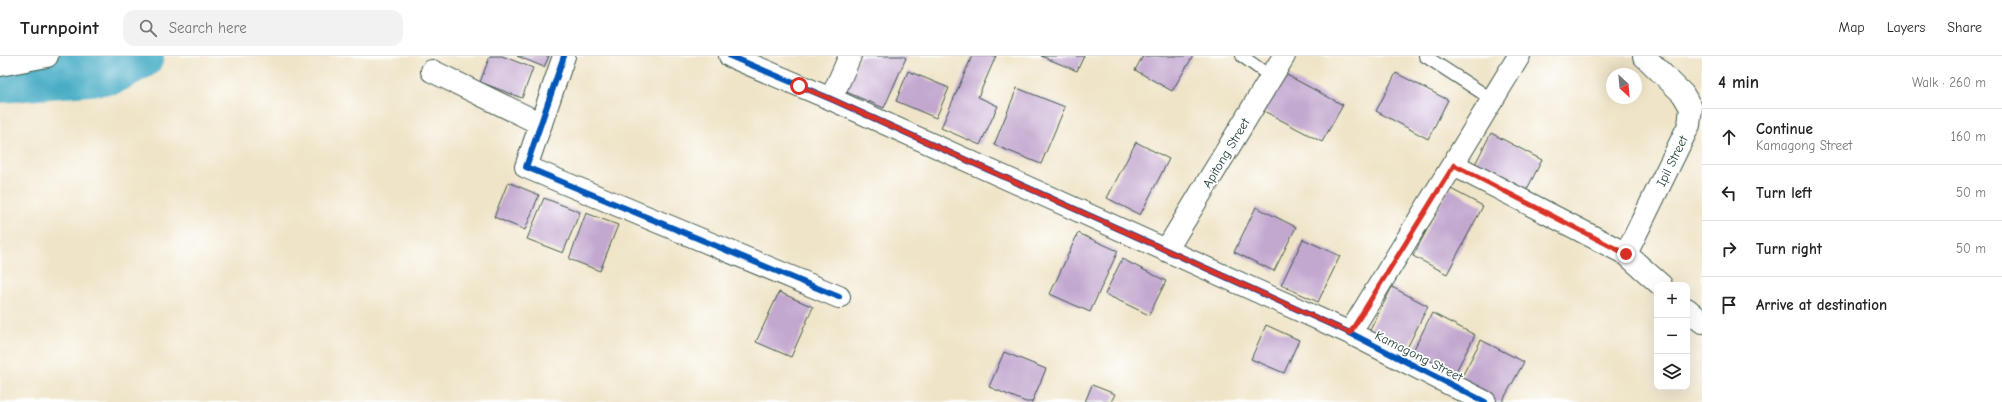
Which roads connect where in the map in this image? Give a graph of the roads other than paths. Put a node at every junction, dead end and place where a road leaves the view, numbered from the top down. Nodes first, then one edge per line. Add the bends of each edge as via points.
1 (47, 56) edge
2 (564, 56) edge
3 (730, 56) edge
4 (850, 56) edge
5 (1242, 56) edge
6 (1284, 56) edge
7 (1425, 56) edge
8 (1520, 56) edge
9 (1644, 56) edge
10 (0, 65) edge
11 (432, 72) dead end
12 (1272, 77) junction
13 (831, 99) junction
14 (1493, 100) junction
15 (541, 124) junction
16 (1454, 165) junction
17 (1167, 249) junction
18 (1626, 254) junction
19 (1658, 282) edge
20 (839, 297) dead end
21 (1690, 311) edge
22 (1702, 322) edge
23 (1350, 333) junction
24 (1485, 402) edge

1 - 10 street
2 - 15 street
3 - 13 street, Kamagong Street
4 - 13 street
5 - 12 lane
6 - 12 street, Apitong Street
7 - 14 lane
8 - 14 street
9 - 18 street, Ipil Street via 1683,94 1691,108 1689,125
11 - 15 street
12 - 17 street, Apitong Street
13 - 17 street, Kamagong Street
14 - 16 street
15 - 20 street via 526,167
16 - 18 street
16 - 23 street
17 - 23 street, Kamagong Street
18 - 19 street
21 - 22 street
23 - 24 street, Kamagong Street

